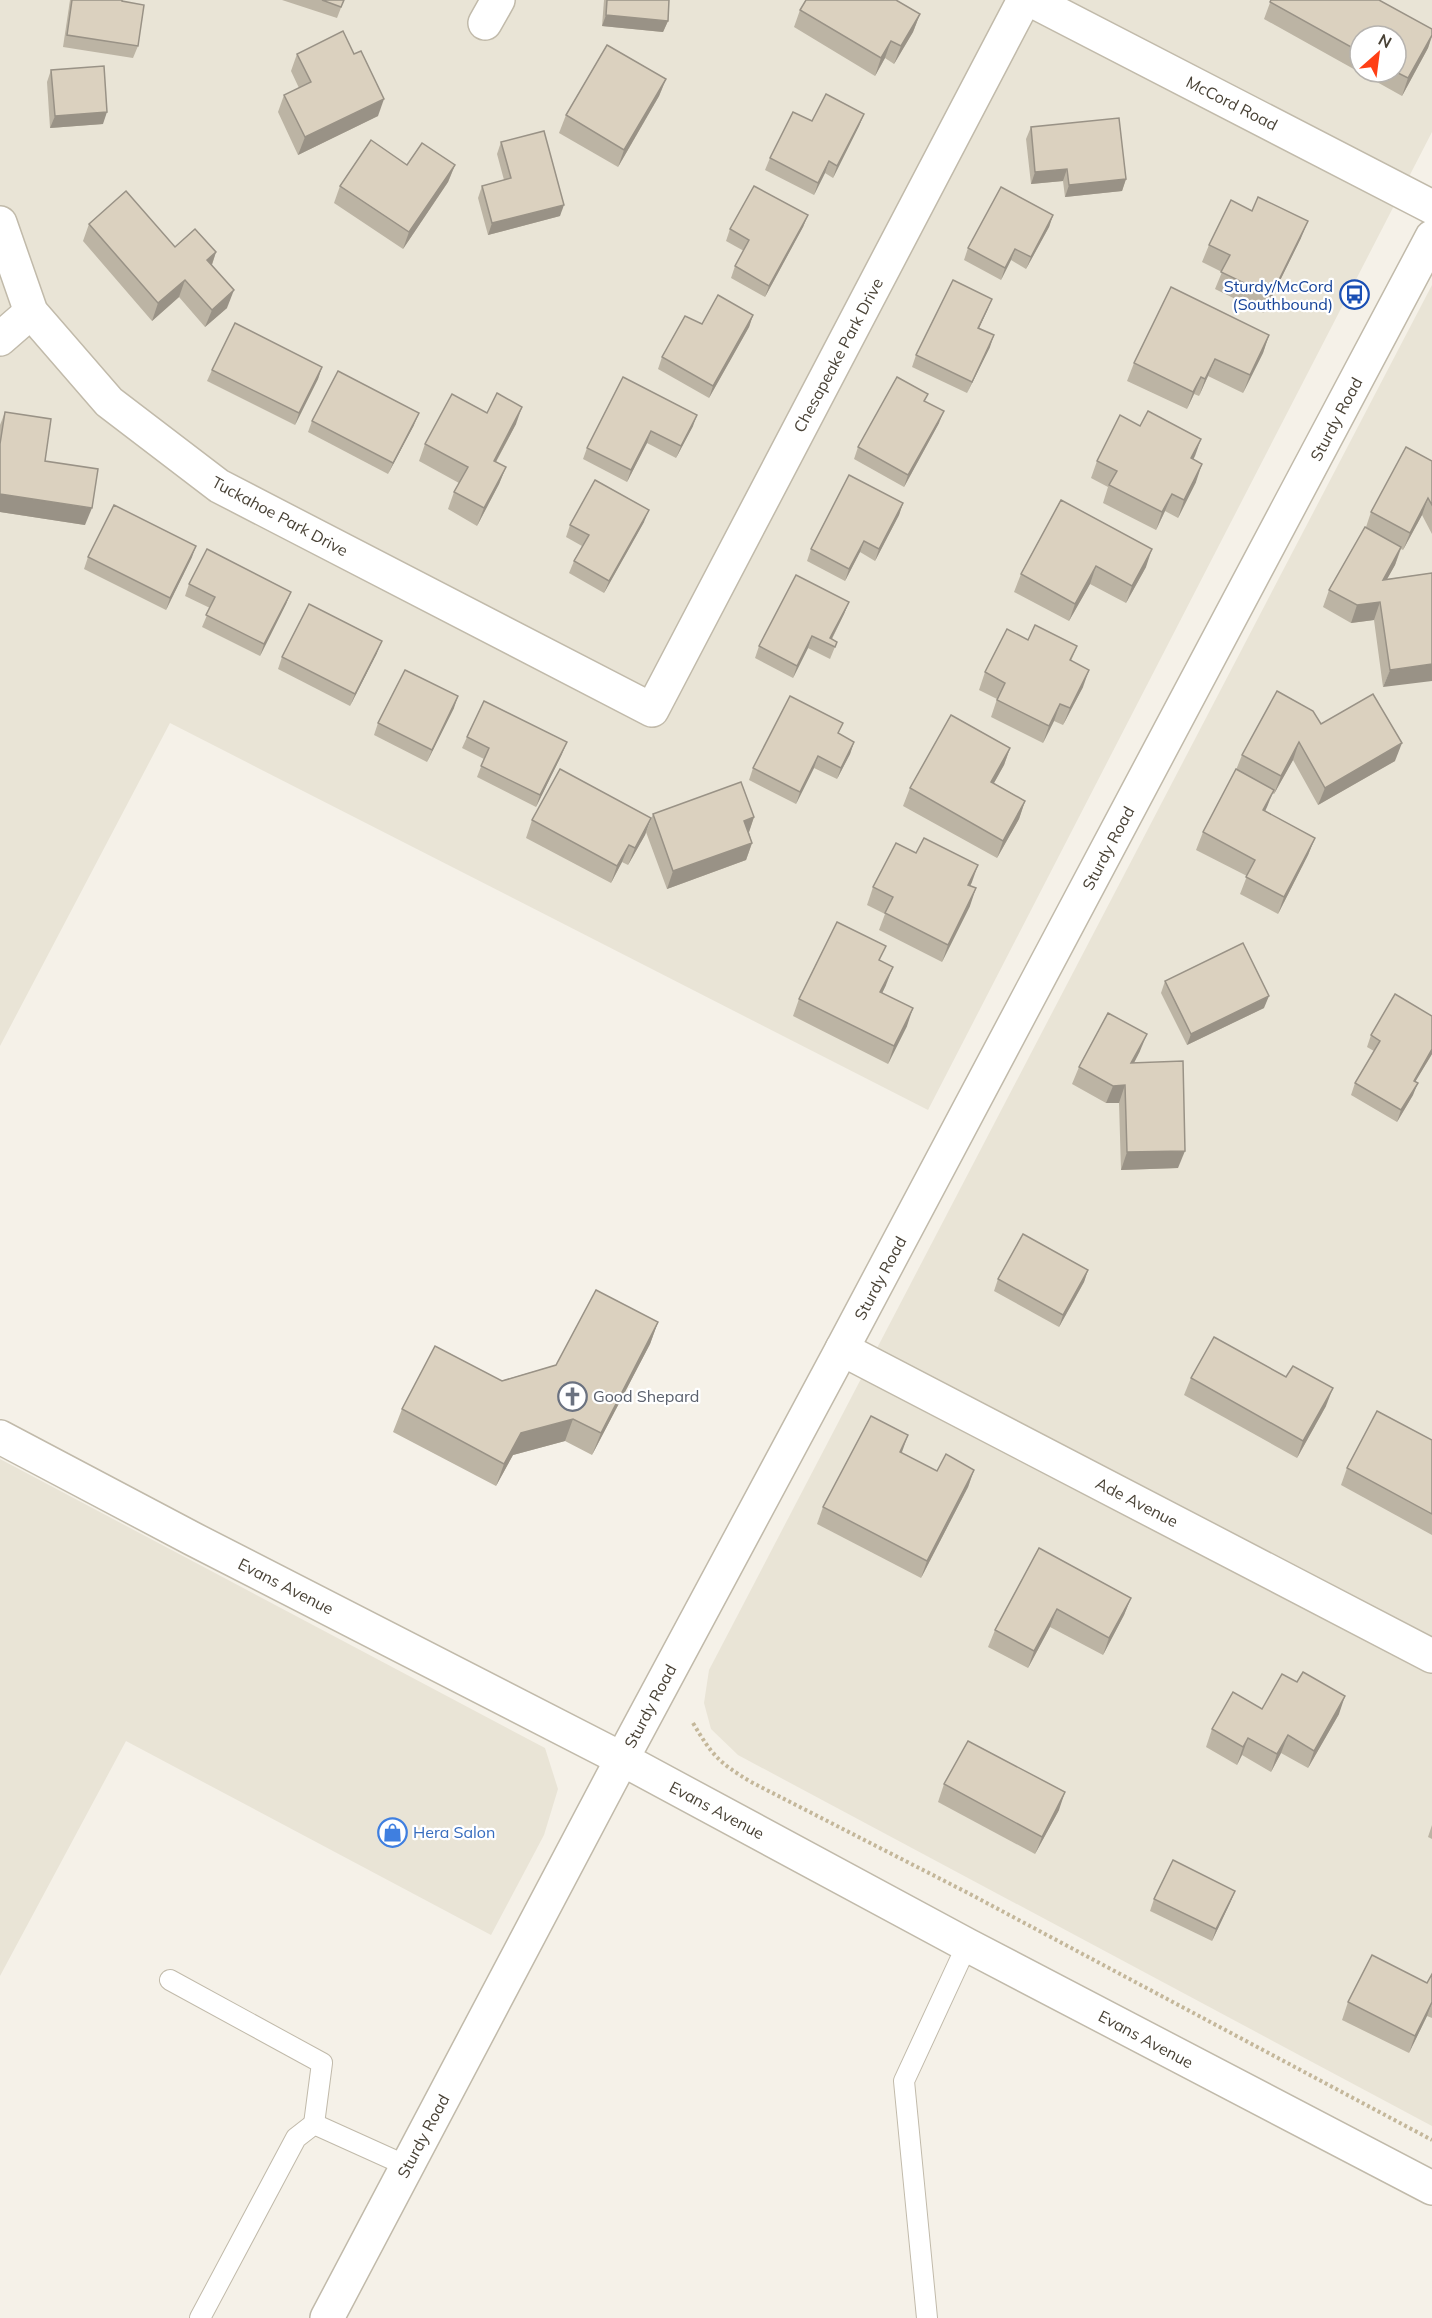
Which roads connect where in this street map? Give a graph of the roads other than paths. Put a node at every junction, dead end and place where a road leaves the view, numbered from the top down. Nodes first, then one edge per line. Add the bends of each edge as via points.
1 (1024, 0) edge
2 (1031, 0) edge
3 (1432, 207) edge
4 (0, 223) edge
5 (1432, 237) edge
6 (31, 312) junction
7 (0, 339) edge
8 (652, 710) joint
9 (842, 1349) junction
10 (0, 1437) edge
11 (1432, 1656) edge
12 (621, 1759) junction
13 (967, 1945) junction
14 (170, 1980) dead end
15 (314, 2124) junction
16 (407, 2166) junction
17 (1432, 2188) edge
18 (200, 2318) edge
19 (327, 2318) edge
20 (927, 2318) edge

1 - 8 street, Chesapeake Park Drive
2 - 3 street, McCord Road
4 - 6 street, Tuckahoe Park Drive
5 - 9 street, Sturdy Road
6 - 7 street
6 - 8 street, Tuckahoe Park Drive via 109,402 219,486
9 - 11 street, Ade Avenue
9 - 12 street, Sturdy Road
10 - 12 street, Evans Avenue
12 - 13 street, Evans Avenue
12 - 16 street, Sturdy Road
13 - 17 street, Evans Avenue
13 - 20 lane via 904,2081
14 - 15 lane via 322,2063
15 - 16 lane
15 - 18 lane via 296,2139
16 - 19 street, Sturdy Road

